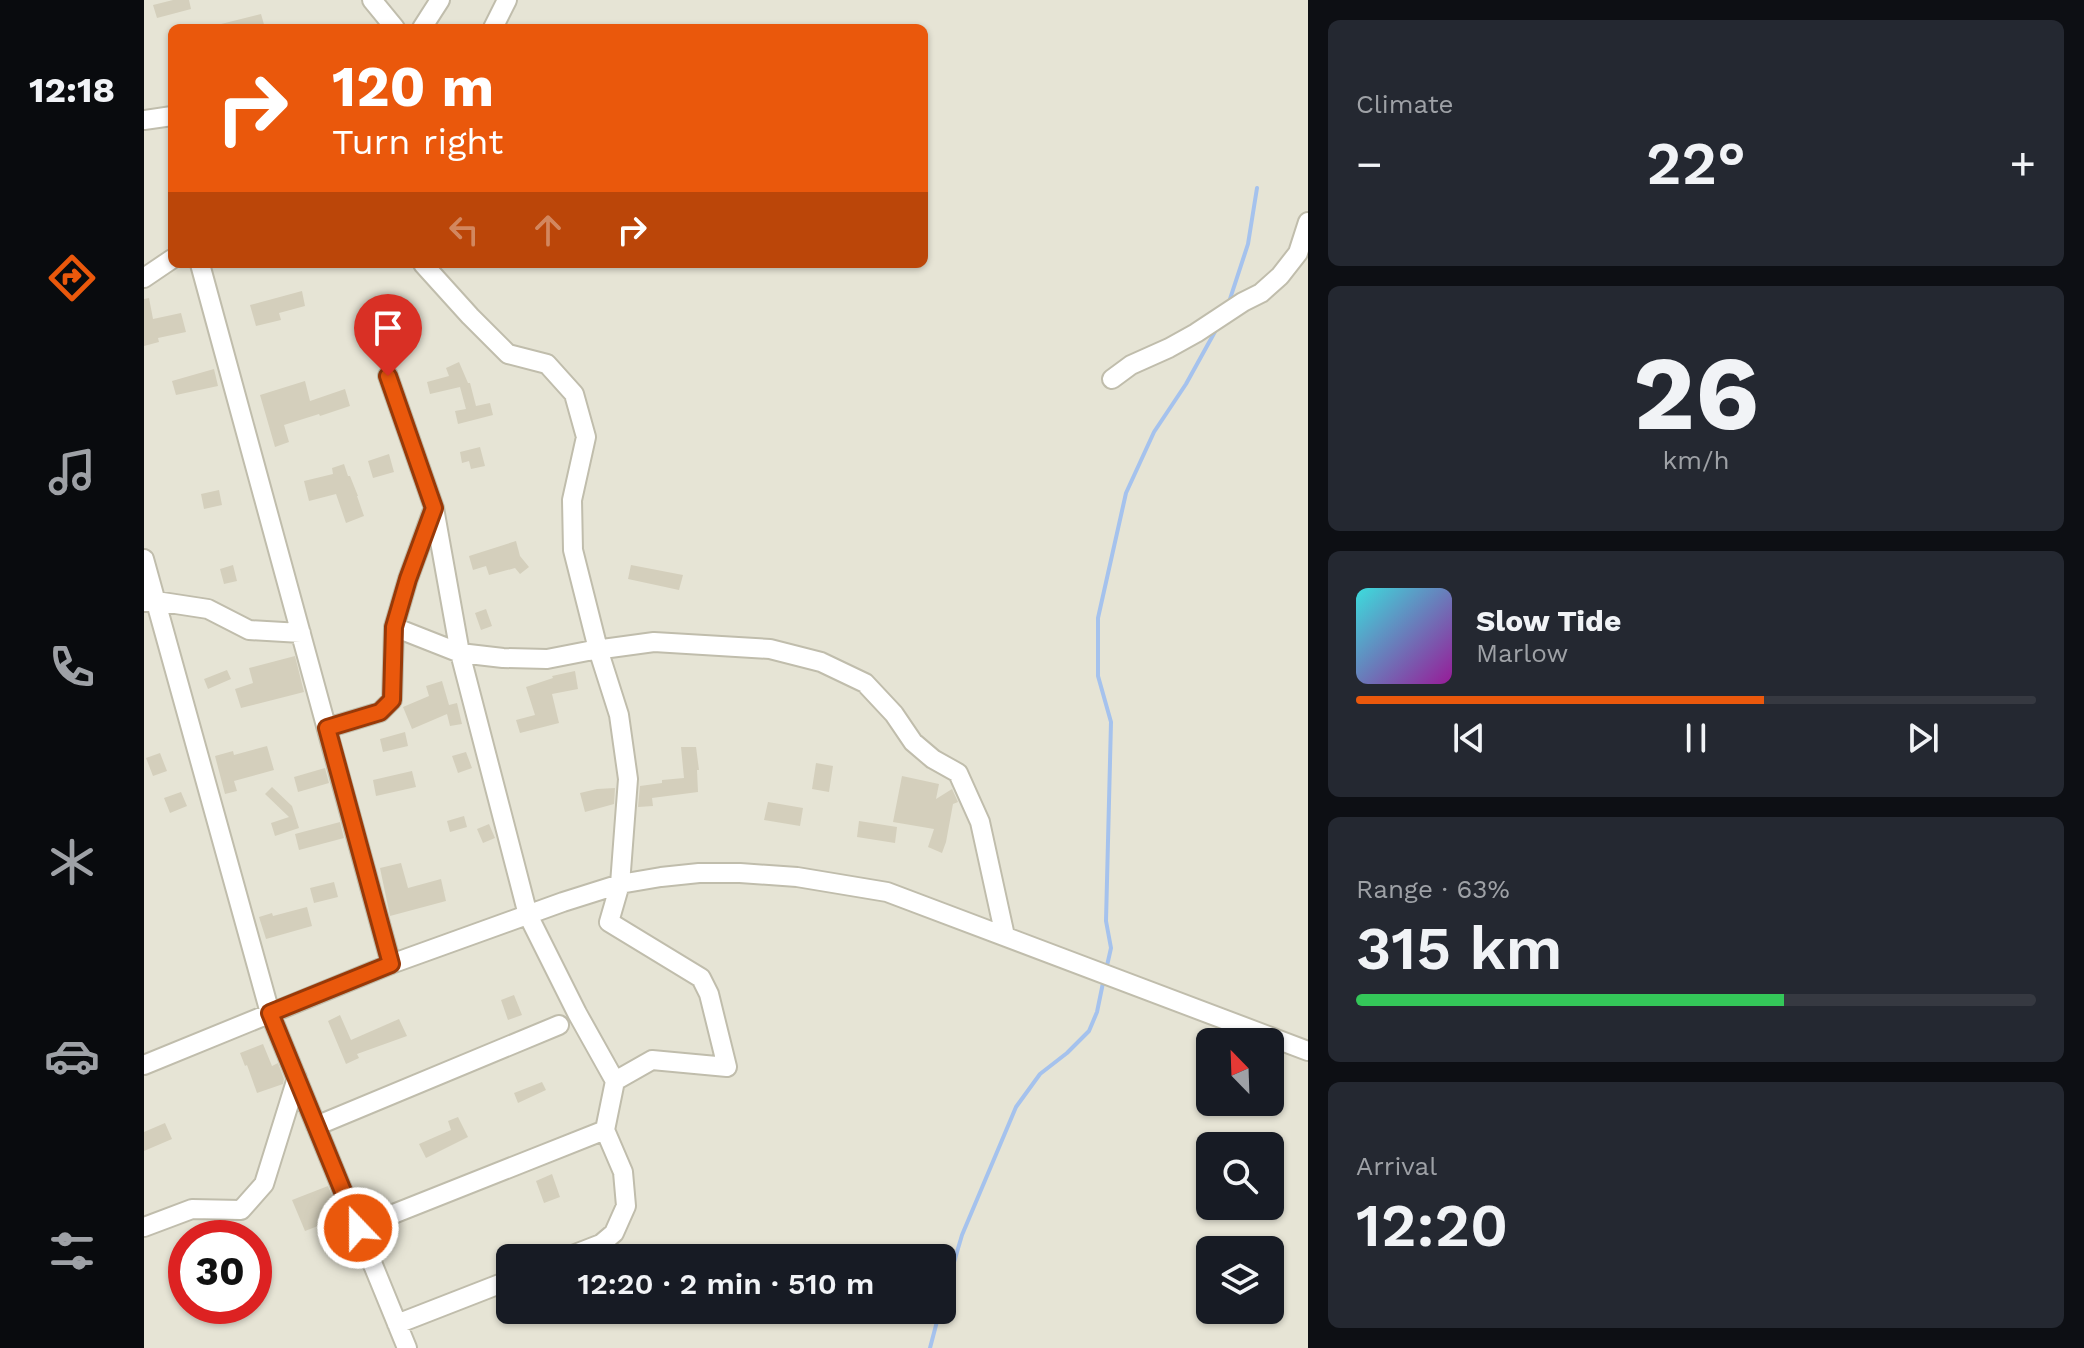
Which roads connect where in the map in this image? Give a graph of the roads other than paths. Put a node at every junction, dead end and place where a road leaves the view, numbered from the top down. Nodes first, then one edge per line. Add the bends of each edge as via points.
1 (372, 0) edge
2 (440, 0) edge
3 (507, 0) edge
4 (392, 24) edge
5 (425, 24) edge
6 (495, 24) edge
7 (168, 117) edge
8 (144, 120) edge
9 (1308, 222) edge
10 (168, 262) edge
11 (201, 268) edge
12 (427, 268) edge
13 (144, 278) edge
14 (388, 376) dead end
15 (1112, 379) dead end
16 (434, 508) junction
17 (144, 559) edge
18 (150, 602) edge
19 (394, 627) junction
20 (301, 633) junction
21 (598, 649) junction
22 (460, 653) junction
23 (327, 728) junction
24 (620, 884) junction
25 (528, 915) junction
26 (1005, 936) junction
27 (391, 964) junction
28 (270, 1013) junction
29 (559, 1025) dead end
30 (1308, 1051) edge
31 (144, 1065) edge
32 (297, 1078) junction
33 (615, 1081) junction
34 (316, 1126) junction
35 (605, 1130) junction
36 (144, 1227) edge
37 (358, 1228) junction
38 (601, 1244) edge
39 (496, 1285) edge
40 (397, 1324) junction
41 (407, 1348) edge

1 - 4 street
2 - 5 street
3 - 6 street
7 - 8 street
9 - 15 street via 1298,253 1261,293
10 - 13 street
11 - 20 street
12 - 21 street via 508,354 547,364 574,394 586,437 572,500 573,550
14 - 16 street
16 - 19 street
16 - 22 street
17 - 18 street
18 - 20 street via 208,609 249,630
18 - 28 street
19 - 22 street
19 - 23 street via 392,700 380,712
20 - 23 street
21 - 22 street via 547,659
21 - 24 street via 619,715 628,779
21 - 26 street via 654,642 770,649 821,662 865,683 913,742 958,773 980,822
22 - 25 street
23 - 27 street
24 - 25 street
24 - 26 street via 699,873 797,877 887,892
24 - 33 street via 609,922 701,978 727,1067 652,1060
25 - 27 street
25 - 33 street
26 - 30 street
27 - 28 street
28 - 31 street
28 - 32 street
29 - 34 street
32 - 34 street
32 - 36 street via 264,1184 241,1210 192,1209
33 - 35 street
34 - 37 street
35 - 37 street
35 - 38 street via 623,1172 626,1206 614,1233
37 - 40 street
39 - 40 street
40 - 41 street

